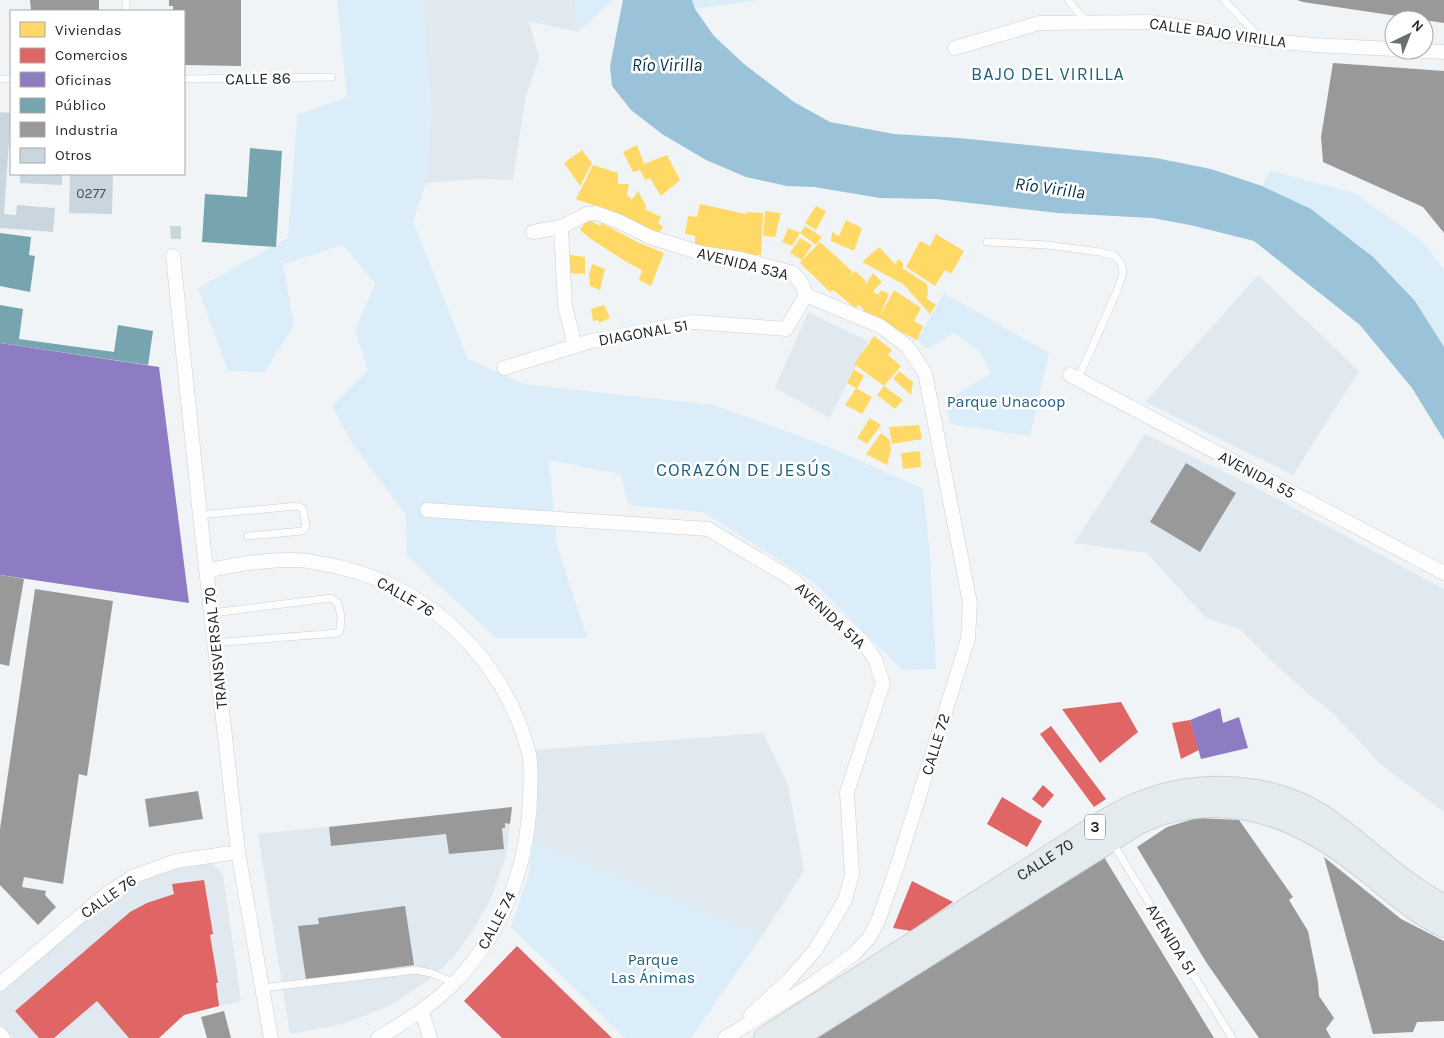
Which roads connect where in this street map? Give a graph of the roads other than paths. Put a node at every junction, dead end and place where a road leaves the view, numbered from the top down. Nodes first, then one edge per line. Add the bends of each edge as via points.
1 (1068, 0) edge
2 (1224, 0) edge
3 (1087, 23) junction
4 (1262, 40) junction
5 (955, 48) dead end
6 (1384, 48) edge
7 (332, 77) dead end
8 (185, 79) edge
9 (561, 227) junction
10 (534, 232) dead end
11 (987, 242) dead end
12 (173, 256) dead end
13 (806, 295) junction
14 (574, 346) junction
15 (504, 368) dead end
16 (925, 373) joint
17 (1074, 377) joint
18 (426, 510) dead end
19 (200, 515) junction
20 (248, 536) dead end
21 (206, 571) junction
22 (1444, 573) edge
23 (212, 613) junction
24 (214, 643) junction
25 (529, 756) joint
26 (1111, 840) junction
27 (238, 852) junction
28 (1444, 906) edge
29 (1444, 926) edge
30 (455, 982) junction
31 (0, 984) edge
32 (262, 988) junction
33 (422, 1012) junction
34 (0, 1034) edge
35 (727, 1037) edge
36 (4, 1038) edge
37 (271, 1038) edge
38 (378, 1038) edge
39 (430, 1038) edge
40 (765, 1038) edge
41 (794, 1038) edge
42 (1232, 1038) edge

1 - 3 lane
2 - 4 lane
3 - 4 street, CALLE BAJO VIRILLA via 1151,22
3 - 5 street, CALLE BAJO VIRILLA via 1039,23
4 - 6 street, CALLE BAJO VIRILLA
7 - 8 lane, CALLE 86
9 - 10 street, AVENIDA 53A
9 - 13 street, AVENIDA 53A via 596,213 650,237 701,253 741,259 793,273
9 - 14 street via 565,306
11 - 17 lane via 1100,252 1115,256 1121,263 1117,291
12 - 19 street, TRANSVERSAL 70
13 - 14 street, DIAGONAL 51 via 786,329 693,322
13 - 16 street, AVENIDA 53A via 880,326 907,346
14 - 15 street, DIAGONAL 51
16 - 35 street, CALLE 72 via 970,603 968,639 897,867 869,938 854,954 810,985
17 - 22 street, AVENIDA 55
18 - 35 street, AVENIDA 51A via 708,529 792,579 861,640 875,659 883,683 847,792 852,874 845,900 816,949 789,980
19 - 20 lane via 298,506 303,509 306,527 302,531
19 - 21 street, TRANSVERSAL 70
21 - 23 street, TRANSVERSAL 70
21 - 25 street, CALLE 76 via 252,561 298,560 344,567 387,582 428,605 463,635 492,671 514,712
23 - 24 street, TRANSVERSAL 70
23 - 24 lane via 331,598 338,603 340,616 340,631 336,633
24 - 27 street, TRANSVERSAL 70
25 - 30 street, CALLE 74 via 529,824 513,890 479,953
26 - 29 main road, CALLE 70 / 3 via 1140,822 1168,812 1203,806 1237,807 1268,813 1298,824 1328,842 1410,906
26 - 41 main road, CALLE 70 / 3
26 - 42 lane, AVENIDA 51
27 - 31 street, CALLE 76 via 176,861 134,876 105,894
27 - 32 street, TRANSVERSAL 70
28 - 40 main road, CALLE 70 / 3 via 1409,884 1329,821 1296,802 1231,787 1160,796 1134,805 1101,823
30 - 32 lane via 416,970
30 - 33 street, CALLE 74
32 - 37 street, TRANSVERSAL 70
33 - 38 street, CALLE 74
33 - 39 street
34 - 36 street

